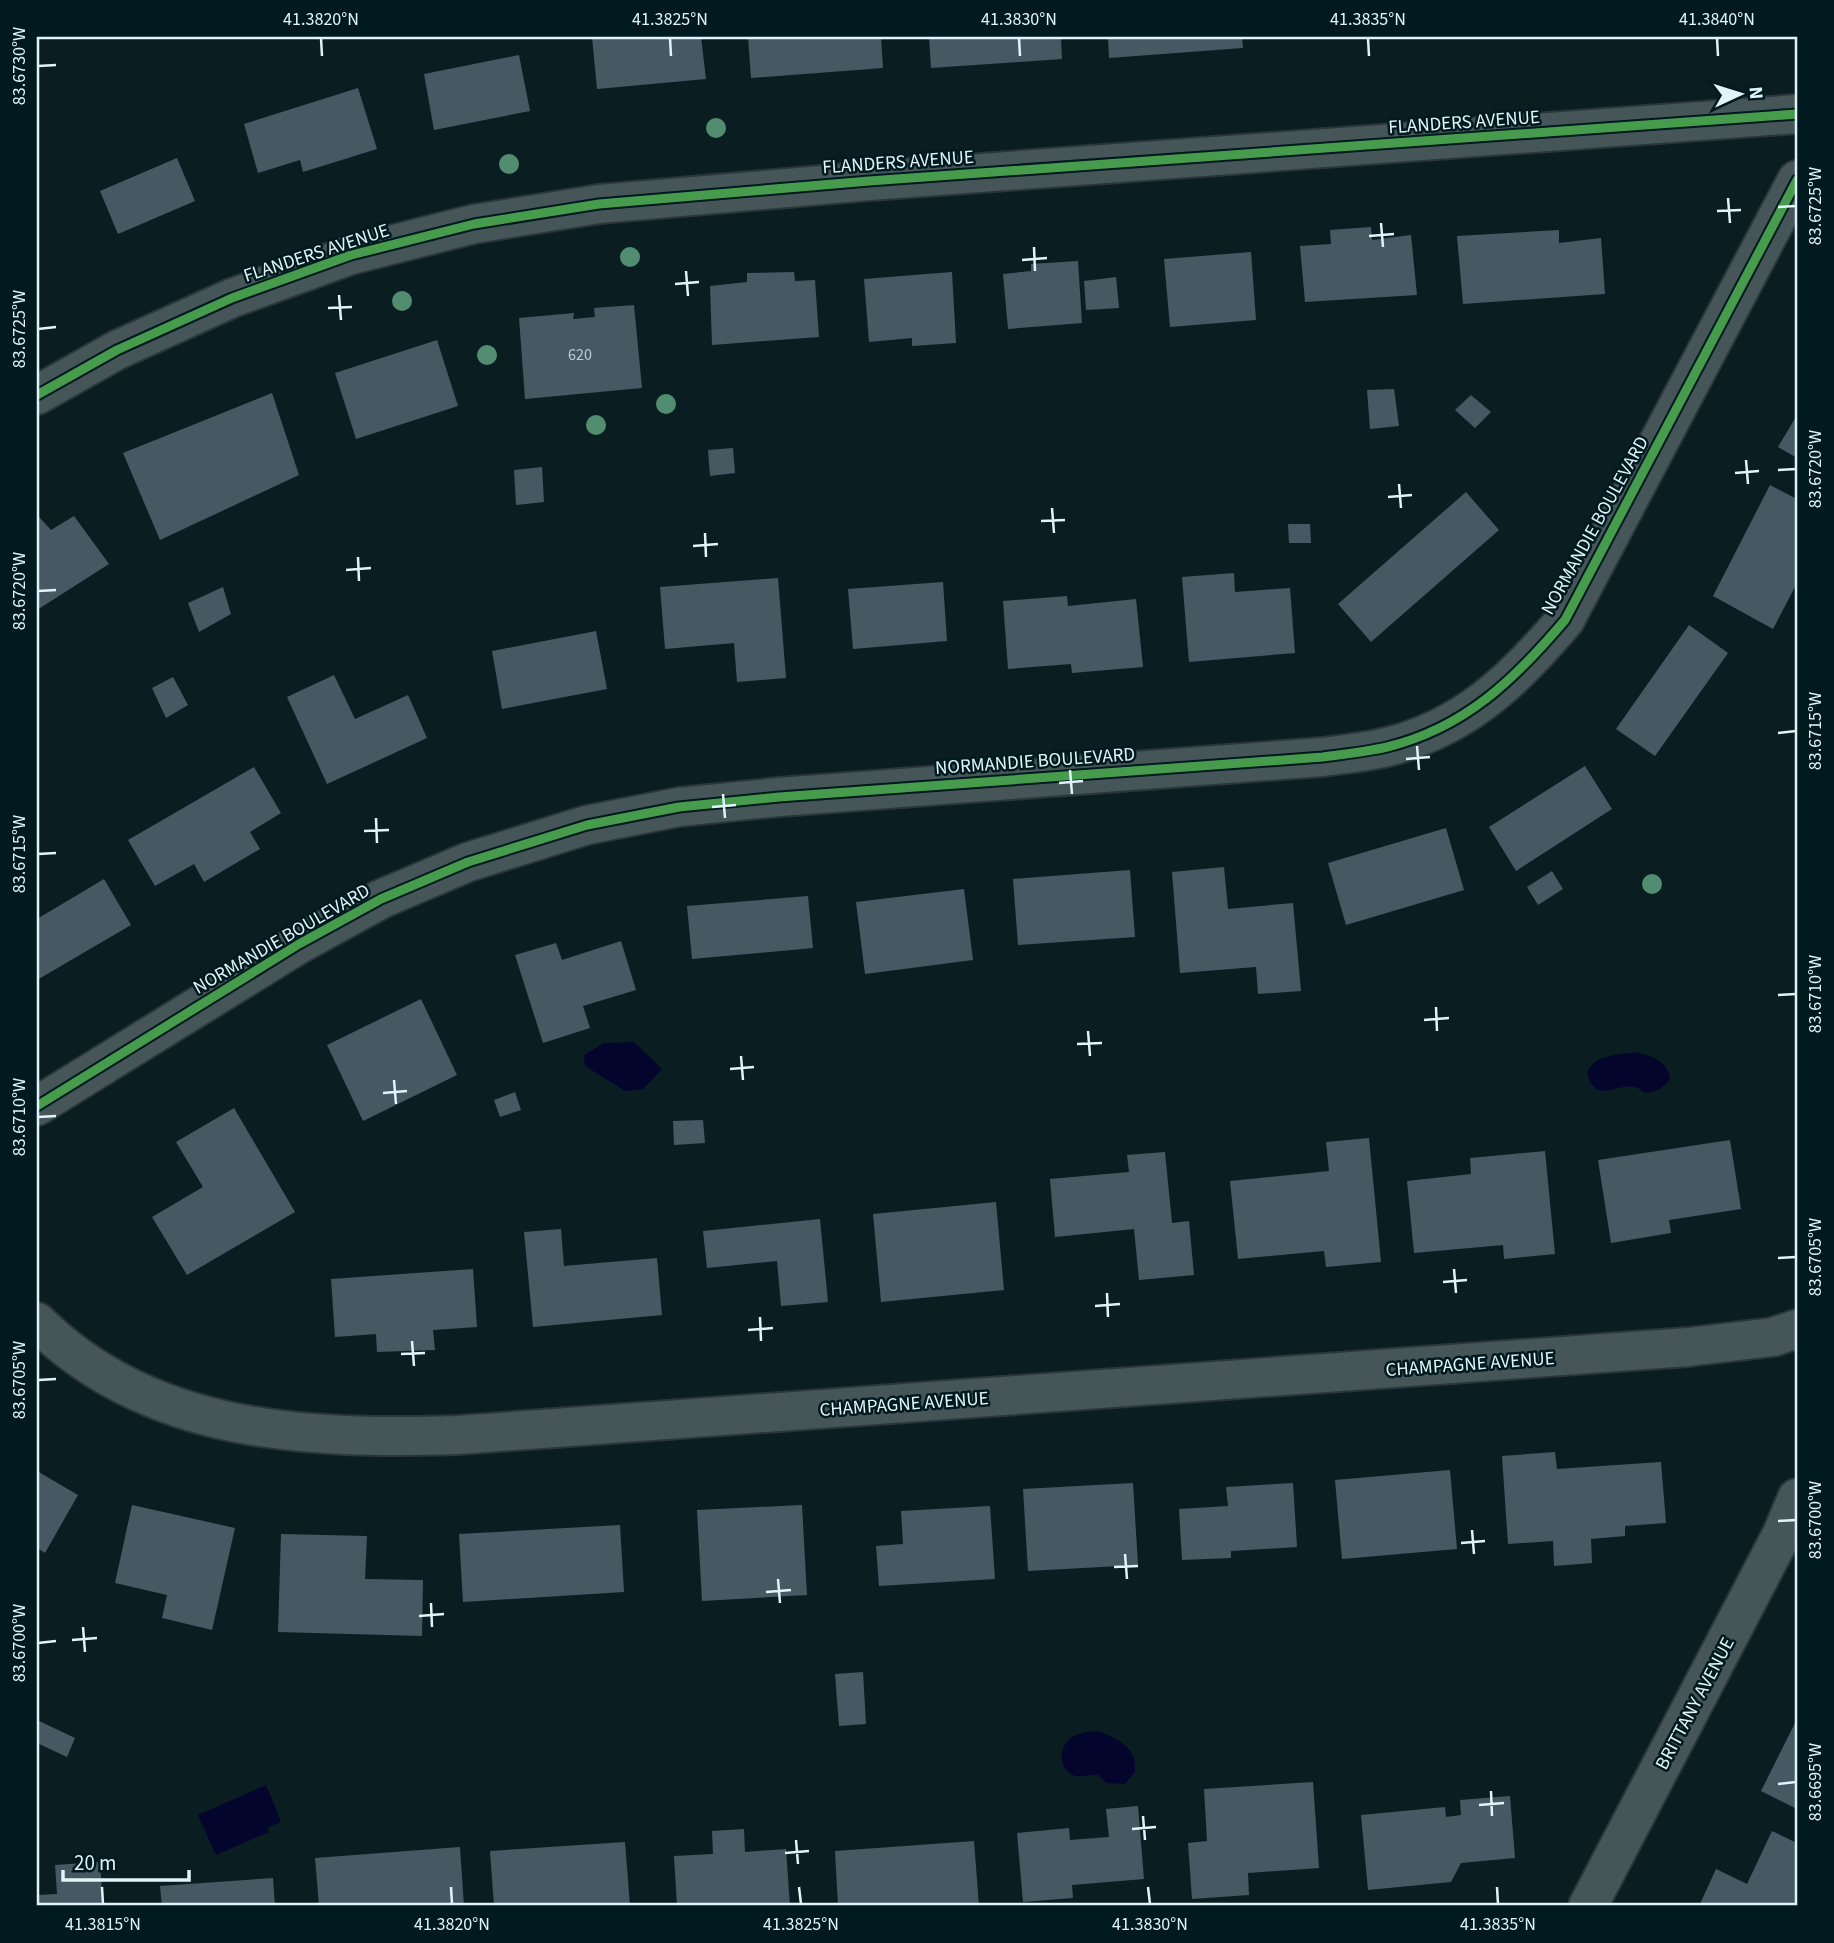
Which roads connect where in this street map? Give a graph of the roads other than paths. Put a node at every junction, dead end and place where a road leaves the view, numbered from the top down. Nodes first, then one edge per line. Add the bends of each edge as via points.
1 (1797, 114) edge
2 (1797, 180) edge
3 (37, 395) edge
4 (37, 1106) edge
5 (37, 1322) edge
6 (1797, 1329) edge
7 (1797, 1498) edge
8 (1588, 1906) edge

1 - 3 street, FLANDERS AVENUE via 869,181 548,212 474,224 327,264 232,298 117,350
2 - 4 street, NORMANDIE BOULEVARD via 1565,620 1524,669 1446,724 1386,747 1323,757 779,797 679,807 587,825 468,862 382,899 299,944
5 - 6 street, CHAMPAGNE AVENUE via 93,1366 148,1396 207,1418 267,1430 362,1438 1688,1348 1773,1337
7 - 8 street, BRITTANY AVENUE

